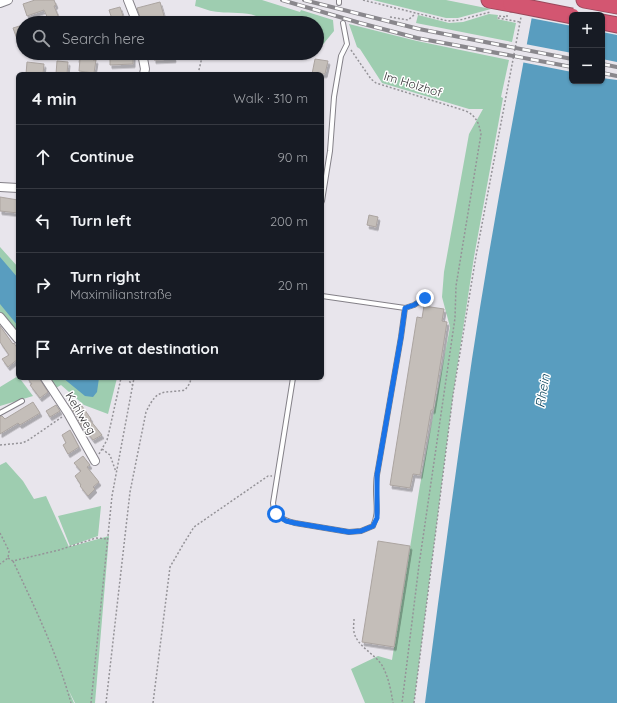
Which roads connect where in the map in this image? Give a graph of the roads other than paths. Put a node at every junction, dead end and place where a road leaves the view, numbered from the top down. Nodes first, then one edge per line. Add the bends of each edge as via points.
1 (8, 0) edge
2 (128, 0) edge
3 (584, 0) edge
4 (0, 3) edge
5 (490, 6) edge
6 (617, 6) edge
7 (134, 16) edge
8 (569, 16) edge
9 (605, 22) edge
10 (343, 23) dead end
11 (617, 24) edge
12 (143, 60) edge
13 (144, 72) edge
14 (0, 187) edge
15 (16, 188) edge
16 (324, 188) edge
17 (324, 296) edge
18 (425, 298) dead end
19 (405, 308) junction
20 (0, 317) edge
21 (16, 337) edge
22 (46, 380) edge
23 (293, 380) edge
24 (22, 401) dead end
25 (0, 413) edge
26 (95, 461) road end

1 - 4 street
2 - 7 street
3 - 6 highway
5 - 8 highway, bridge
9 - 11 highway
10 - 16 lane via 347,44 341,56 334,97
12 - 13 street
14 - 15 street
17 - 19 lane
18 - 19 lane
19 - 23 lane via 377,475 377,518 373,526 349,532 286,521 276,514 273,503
20 - 21 street
22 - 26 street, Kehlweg
24 - 25 lane

